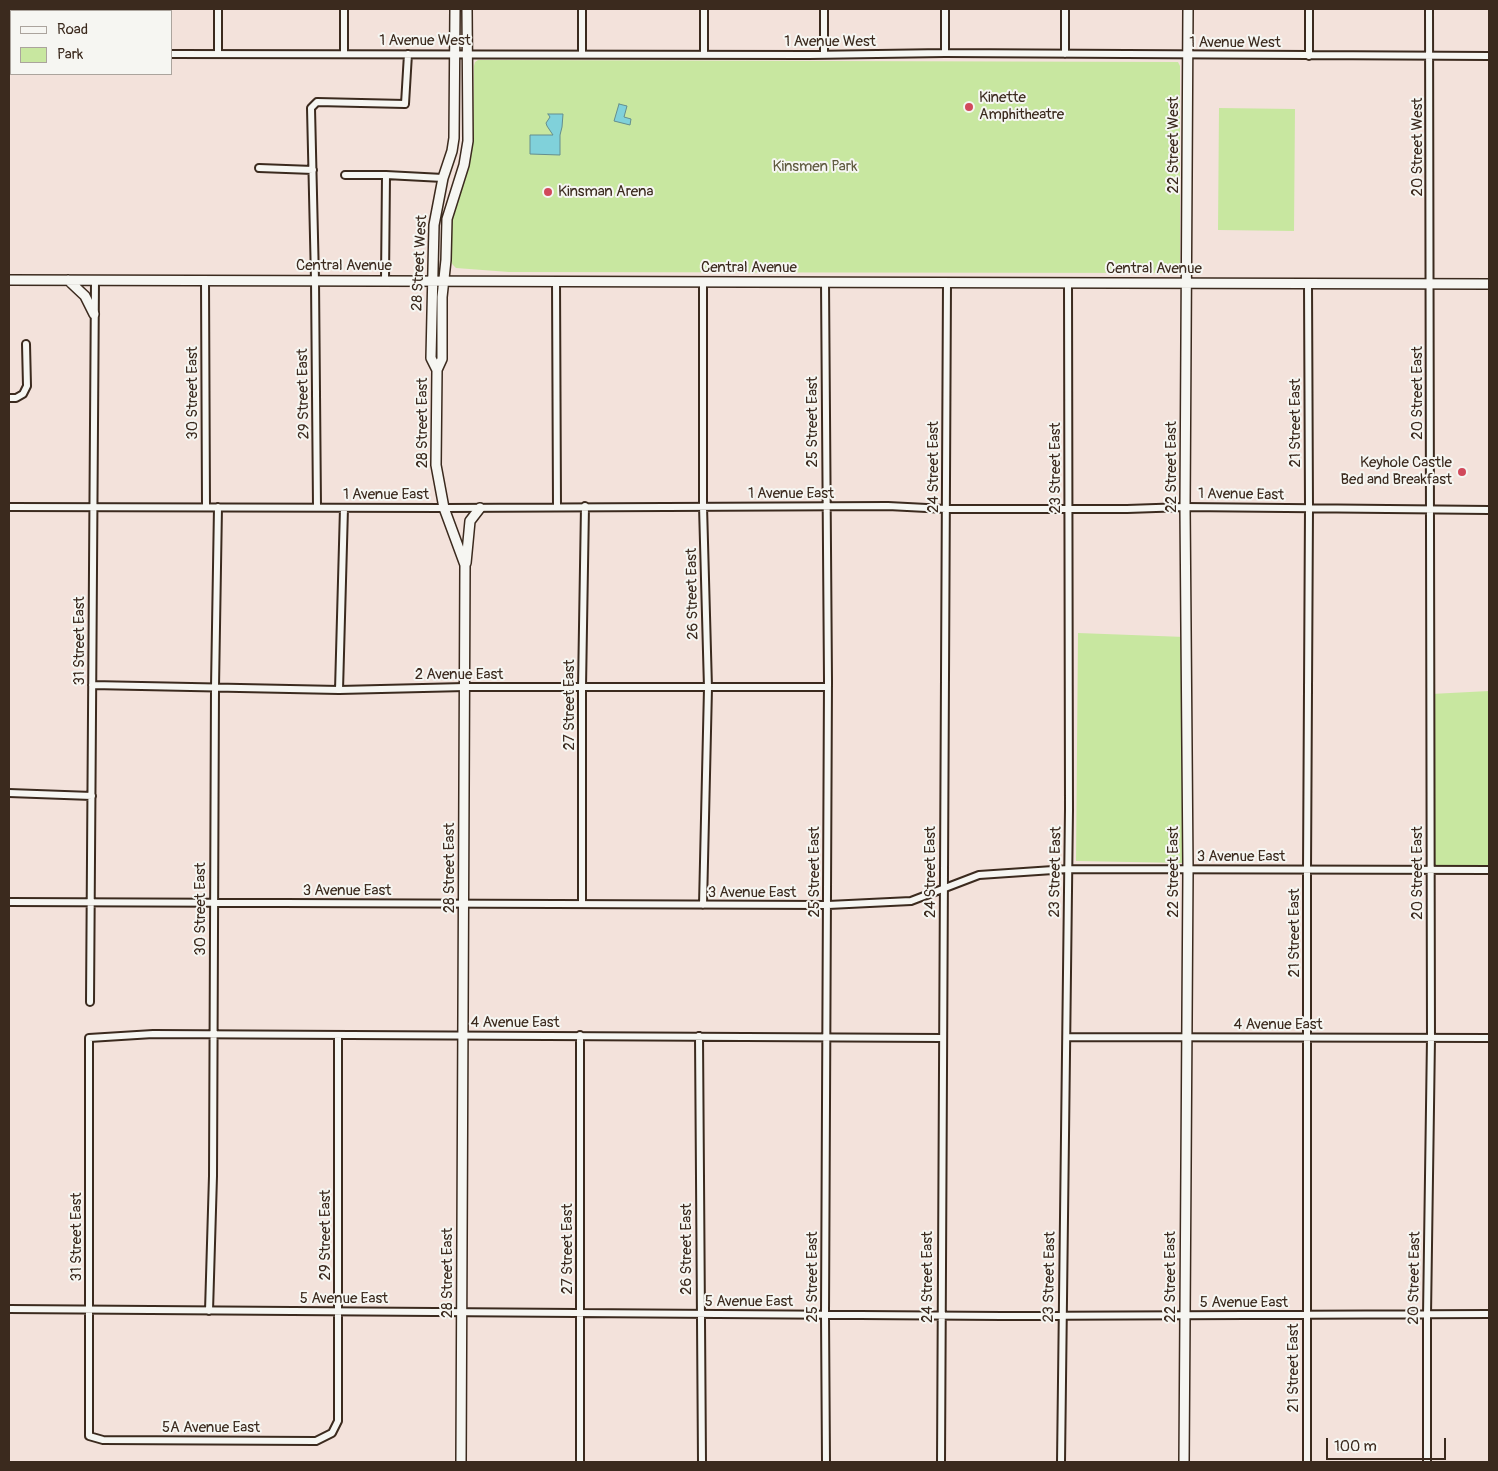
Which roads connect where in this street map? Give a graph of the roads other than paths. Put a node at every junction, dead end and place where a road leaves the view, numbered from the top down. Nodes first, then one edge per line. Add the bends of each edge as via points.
1 (218, 9) edge
2 (344, 9) edge
3 (455, 9) edge
4 (467, 9) edge
5 (582, 9) edge
6 (704, 9) edge
7 (824, 9) edge
8 (945, 9) edge
9 (1066, 9) edge
10 (1188, 9) edge
11 (1309, 9) edge
12 (1429, 9) edge
13 (945, 53) junction
14 (172, 54) edge
15 (218, 54) junction
16 (344, 54) junction
17 (408, 54) junction
18 (454, 54) junction
19 (468, 54) junction
20 (582, 54) junction
21 (1065, 54) junction
22 (704, 55) junction
23 (824, 55) junction
24 (1188, 55) junction
25 (1309, 56) junction
26 (1430, 56) junction
27 (1489, 56) edge
28 (259, 168) dead end
29 (313, 170) junction
30 (346, 175) dead end
31 (386, 175) junction
32 (443, 178) junction
33 (9, 280) edge
34 (68, 280) junction
35 (95, 280) junction
36 (205, 280) junction
37 (315, 280) junction
38 (385, 280) junction
39 (432, 280) junction
40 (444, 280) junction
41 (556, 281) junction
42 (703, 282) junction
43 (825, 282) junction
44 (1187, 282) junction
45 (947, 283) junction
46 (1068, 283) junction
47 (1308, 284) junction
48 (1431, 284) junction
49 (1489, 284) edge
50 (94, 314) junction
51 (26, 344) dead end
52 (437, 370) junction
53 (9, 398) edge
54 (585, 506) junction
55 (703, 506) junction
56 (826, 506) junction
57 (9, 507) edge
58 (92, 507) junction
59 (206, 507) junction
60 (218, 507) junction
61 (316, 507) junction
62 (558, 507) junction
63 (1185, 507) junction
64 (344, 508) junction
65 (444, 508) junction
66 (480, 508) junction
67 (1309, 508) junction
68 (946, 509) junction
69 (1068, 509) junction
70 (1431, 509) junction
71 (1489, 510) edge
72 (465, 566) junction
73 (92, 685) junction
74 (215, 687) junction
75 (465, 687) junction
76 (582, 687) junction
77 (827, 687) junction
78 (708, 688) junction
79 (339, 690) junction
80 (9, 793) edge
81 (92, 796) junction
82 (1068, 869) junction
83 (1188, 870) junction
84 (1307, 870) junction
85 (1489, 870) edge
86 (1431, 871) junction
87 (943, 888) junction
88 (9, 902) edge
89 (91, 903) junction
90 (214, 903) junction
91 (464, 903) junction
92 (582, 904) junction
93 (703, 905) junction
94 (828, 905) junction
95 (90, 1002) dead end
96 (212, 1034) junction
97 (338, 1035) junction
98 (463, 1035) junction
99 (580, 1035) junction
100 (699, 1036) junction
101 (1307, 1037) junction
102 (89, 1038) joint
103 (827, 1038) junction
104 (942, 1038) junction
105 (1067, 1038) junction
106 (1186, 1038) junction
107 (1432, 1038) junction
108 (1489, 1038) edge
109 (9, 1309) edge
110 (90, 1310) junction
111 (209, 1311) junction
112 (339, 1311) junction
113 (461, 1312) junction
114 (580, 1314) junction
115 (1489, 1314) edge
116 (700, 1315) junction
117 (825, 1315) junction
118 (1427, 1315) junction
119 (940, 1316) junction
120 (1062, 1316) junction
121 (1185, 1316) junction
122 (1307, 1316) junction
123 (332, 1433) joint
124 (89, 1436) joint
125 (461, 1462) edge
126 (580, 1462) edge
127 (702, 1462) edge
128 (826, 1462) edge
129 (941, 1462) edge
130 (1061, 1462) edge
131 (1184, 1462) edge
132 (1306, 1462) edge
133 (1427, 1462) edge

1 - 15 street
2 - 16 street
3 - 18 street, 28 Street West
4 - 19 street, 28 Street West
5 - 20 street
6 - 22 street
7 - 23 street
8 - 13 street
9 - 21 street
10 - 24 street, 22 Street West
11 - 25 street
12 - 26 street, 20 Street West
13 - 21 street, 1 Avenue West
13 - 23 street, 1 Avenue West
14 - 15 street, 1 Avenue West
15 - 16 street, 1 Avenue West
16 - 17 street, 1 Avenue West
17 - 18 street, 1 Avenue West
17 - 29 street, 29 Street East via 405,104 317,102 311,108
18 - 19 street, 1 Avenue West
18 - 32 street, 28 Street West via 454,138
19 - 20 street, 1 Avenue West
19 - 40 street, 28 Street West via 468,141 447,219
20 - 22 street, 1 Avenue West
21 - 24 street, 1 Avenue West
22 - 23 street, 1 Avenue West
24 - 25 street, 1 Avenue West
24 - 44 street, 22 Street West
25 - 26 street, 1 Avenue West
26 - 27 street, 1 Avenue West
26 - 48 street, 20 Street West
28 - 29 street
29 - 37 street, 29 Street East
30 - 31 street
31 - 32 street
31 - 38 street
32 - 39 street, 28 Street West via 434,225
33 - 34 street, Central Avenue
34 - 35 street, Central Avenue
34 - 50 street via 85,296
35 - 36 street, Central Avenue
35 - 50 street, 31 Street East
36 - 37 street, Central Avenue
36 - 59 street, 30 Street East
37 - 38 street, Central Avenue
37 - 61 street, 29 Street East
38 - 39 street, Central Avenue
39 - 40 street, Central Avenue
39 - 52 street, 28 Street West via 431,358
40 - 41 street, Central Avenue
40 - 52 street, 28 Street East via 442,359
41 - 42 street, Central Avenue
41 - 62 street
42 - 43 street, Central Avenue
42 - 55 street, 26 Street East
43 - 45 street, Central Avenue
43 - 56 street, 25 Street East
44 - 46 street, Central Avenue
44 - 47 street, Central Avenue
44 - 63 street, 22 Street East
45 - 46 street, Central Avenue
45 - 68 street, 24 Street East
46 - 69 street, 23 Street East
47 - 48 street, Central Avenue
47 - 67 street, 21 Street East
48 - 49 street, Central Avenue
48 - 70 street, 20 Street East
50 - 58 street, 31 Street East
51 - 53 street via 27,386 24,394
52 - 65 street, 28 Street East via 436,465
54 - 55 street, 1 Avenue East
54 - 62 street, 1 Avenue East
54 - 76 street, 27 Street East
55 - 56 street, 1 Avenue East
55 - 78 street, 26 Street East
56 - 68 street, 1 Avenue East
56 - 77 street, 25 Street East
57 - 58 street, 1 Avenue East
58 - 59 street, 1 Avenue East
58 - 73 street, 31 Street East
59 - 60 street, 1 Avenue East
60 - 61 street, 1 Avenue East
60 - 74 street, 30 Street East
61 - 64 street, 1 Avenue East
62 - 66 street, 1 Avenue East
63 - 67 street, 1 Avenue East
63 - 69 street, 1 Avenue East
63 - 83 street, 22 Street East
64 - 65 street, 1 Avenue East
64 - 79 street
65 - 66 street, 1 Avenue East
65 - 72 street, 28 Street East
66 - 72 street via 470,521
67 - 70 street, 1 Avenue East
67 - 84 street, 21 Street East
68 - 69 street, 1 Avenue East
68 - 87 street, 24 Street East
69 - 82 street, 23 Street East
70 - 71 street, 1 Avenue East
70 - 86 street, 20 Street East
72 - 75 street, 28 Street East
73 - 74 street, 2 Avenue East
73 - 81 street, 31 Street East
74 - 79 street, 2 Avenue East
74 - 90 street, 30 Street East
75 - 76 street, 2 Avenue East
75 - 79 street, 2 Avenue East
75 - 91 street, 28 Street East
76 - 78 street, 2 Avenue East
76 - 92 street, 27 Street East
77 - 78 street, 2 Avenue East
77 - 94 street, 25 Street East
78 - 93 street, 26 Street East
80 - 81 street
81 - 89 street, 31 Street East
82 - 83 street, 3 Avenue East
82 - 87 street, 3 Avenue East via 979,874
82 - 105 street, 23 Street East
83 - 84 street, 3 Avenue East
83 - 106 street, 22 Street East
84 - 86 street, 3 Avenue East
84 - 101 street, 21 Street East
85 - 86 street, 3 Avenue East
86 - 107 street, 20 Street East
87 - 94 street, 3 Avenue East via 911,900
87 - 104 street, 24 Street East
88 - 89 street, 3 Avenue East
89 - 90 street, 3 Avenue East
89 - 95 street, 31 Street East
90 - 91 street, 3 Avenue East
90 - 96 street, 30 Street East
91 - 92 street, 3 Avenue East
91 - 98 street, 28 Street East
92 - 93 street, 3 Avenue East
93 - 94 street, 3 Avenue East
94 - 103 street, 25 Street East
96 - 97 street, 4 Avenue East
96 - 102 street, 4 Avenue East
96 - 111 street, 30 Street East via 213,1176
97 - 98 street, 4 Avenue East
97 - 112 street, 29 Street East
98 - 99 street, 4 Avenue East
98 - 113 street, 28 Street East
99 - 100 street, 4 Avenue East
99 - 114 street, 27 Street East
100 - 103 street, 4 Avenue East
100 - 116 street, 26 Street East
101 - 106 street, 4 Avenue East
101 - 107 street, 4 Avenue East
101 - 122 street, 21 Street East
102 - 110 street, 31 Street East
103 - 104 street, 4 Avenue East
103 - 117 street, 25 Street East
104 - 119 street, 24 Street East
105 - 106 street, 4 Avenue East
105 - 120 street, 23 Street East
106 - 121 street, 22 Street East
107 - 108 street, 4 Avenue East
107 - 118 street, 20 Street East
109 - 110 street, 5 Avenue East
110 - 111 street, 5 Avenue East
110 - 124 street, 31 Street East
111 - 112 street, 5 Avenue East
112 - 113 street, 5 Avenue East
112 - 123 street, 29 Street East via 338,1421
113 - 114 street, 5 Avenue East
113 - 125 street, 28 Street East
114 - 116 street, 5 Avenue East
114 - 126 street, 27 Street East
115 - 118 street, 5 Avenue East
116 - 117 street, 5 Avenue East
116 - 127 street, 26 Street East
117 - 119 street, 5 Avenue East
117 - 128 street, 25 Street East
118 - 122 street, 5 Avenue East
118 - 133 street, 20 Street East
119 - 120 street, 5 Avenue East
119 - 129 street, 24 Street East
120 - 121 street, 5 Avenue East
120 - 130 street, 23 Street East
121 - 122 street, 5 Avenue East
121 - 131 street, 22 Street East
122 - 132 street, 21 Street East
123 - 124 street, 5A Avenue East via 316,1441 103,1440

